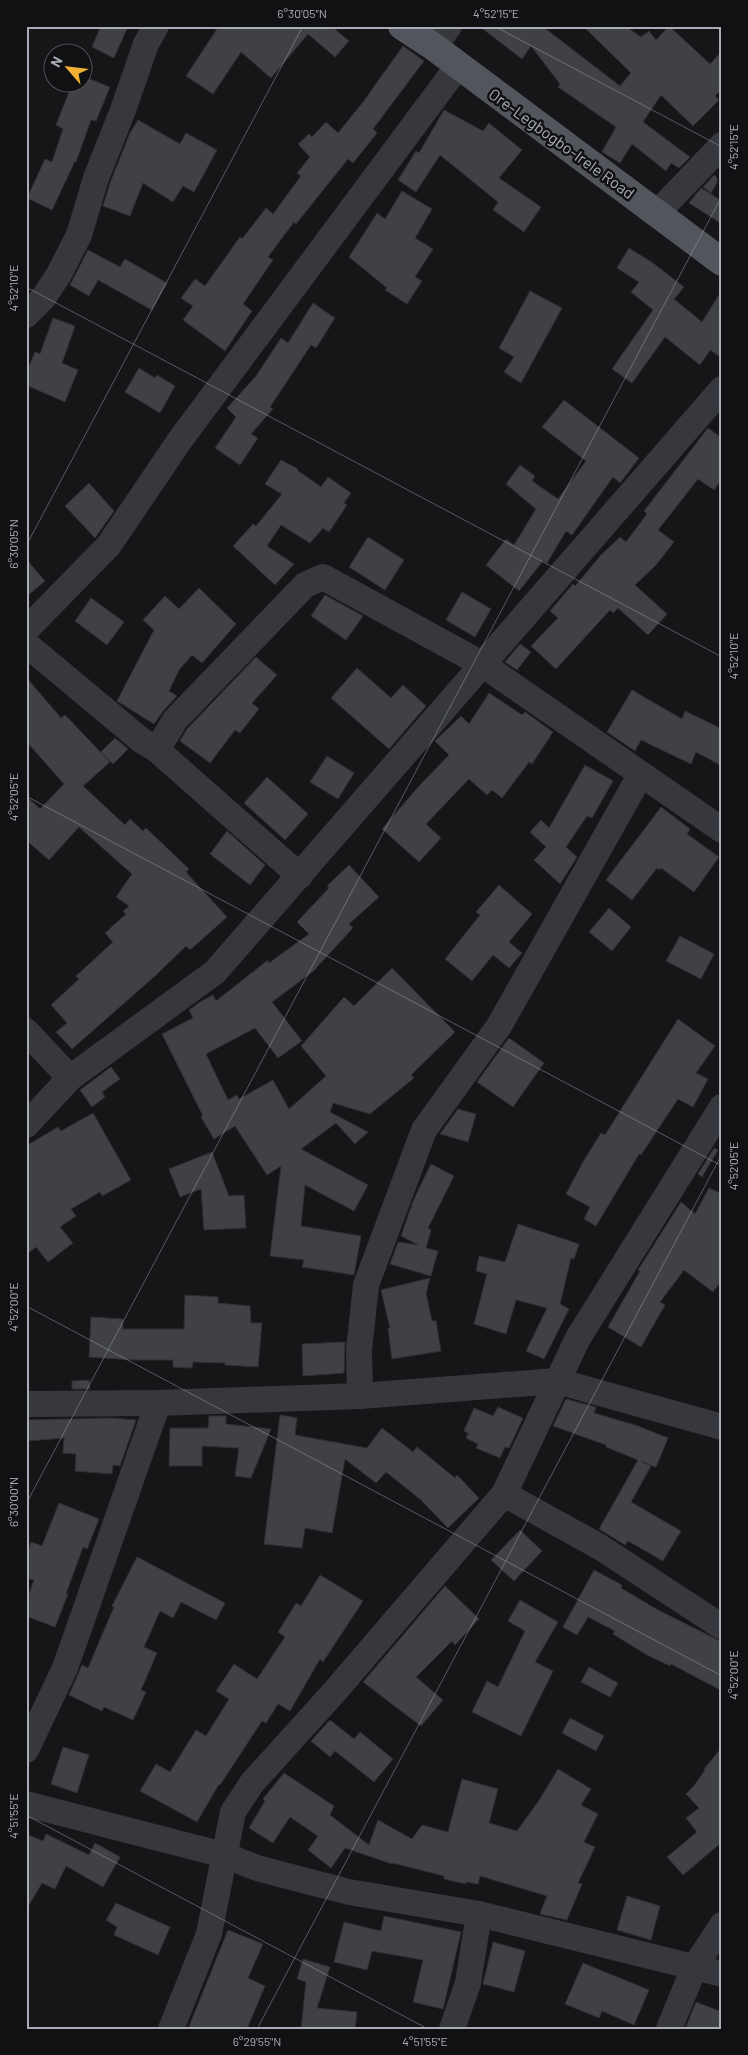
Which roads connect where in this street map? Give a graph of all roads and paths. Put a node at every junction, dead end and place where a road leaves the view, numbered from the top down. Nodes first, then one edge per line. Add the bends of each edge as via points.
1 (156, 26) edge
2 (402, 26) edge
3 (442, 37) edge
4 (458, 66) junction
5 (722, 145) edge
6 (658, 213) junction
7 (722, 262) edge
8 (26, 315) edge
9 (722, 389) edge
10 (26, 630) edge
11 (26, 644) edge
12 (482, 664) junction
13 (157, 750) junction
14 (642, 774) junction
15 (722, 830) edge
16 (300, 876) junction
17 (26, 1031) edge
18 (70, 1078) junction
19 (722, 1107) edge
20 (26, 1125) edge
21 (556, 1381) junction
22 (360, 1396) junction
23 (158, 1403) junction
24 (26, 1404) edge
25 (722, 1427) edge
26 (504, 1494) junction
27 (722, 1627) edge
28 (26, 1750) edge
29 (26, 1804) edge
30 (224, 1855) junction
31 (479, 1914) junction
32 (722, 1925) edge
33 (694, 1968) junction
34 (722, 1974) edge
35 (171, 2029) edge
36 (452, 2029) edge
37 (669, 2029) edge

1 - 8 street via 146,44 96,178 79,235 44,297
2 - 3 main road, Ore-Legbogbo-Irele Road
3 - 4 main road, Ore-Legbogbo-Irele Road
4 - 6 main road, Ore-Legbogbo-Irele Road
4 - 10 street via 180,440 109,545
5 - 6 street
6 - 7 main road, Ore-Legbogbo-Irele Road
9 - 12 street
11 - 13 street
12 - 13 street via 323,577 305,585 174,720
12 - 14 street
12 - 16 street
13 - 16 street
14 - 15 street
14 - 22 street via 499,1026 424,1130 366,1285 359,1350
16 - 18 street via 215,972
17 - 18 street
18 - 20 street
19 - 21 street via 578,1338
21 - 22 street
21 - 25 street
21 - 26 street
22 - 23 street
23 - 24 street
23 - 28 street via 65,1668
26 - 27 street via 600,1547
26 - 30 street via 252,1783 233,1812
29 - 30 street
30 - 31 street via 257,1868 349,1892
30 - 35 street via 209,1934
31 - 33 street
31 - 36 street via 468,1983
32 - 33 street
33 - 34 street
33 - 37 street

